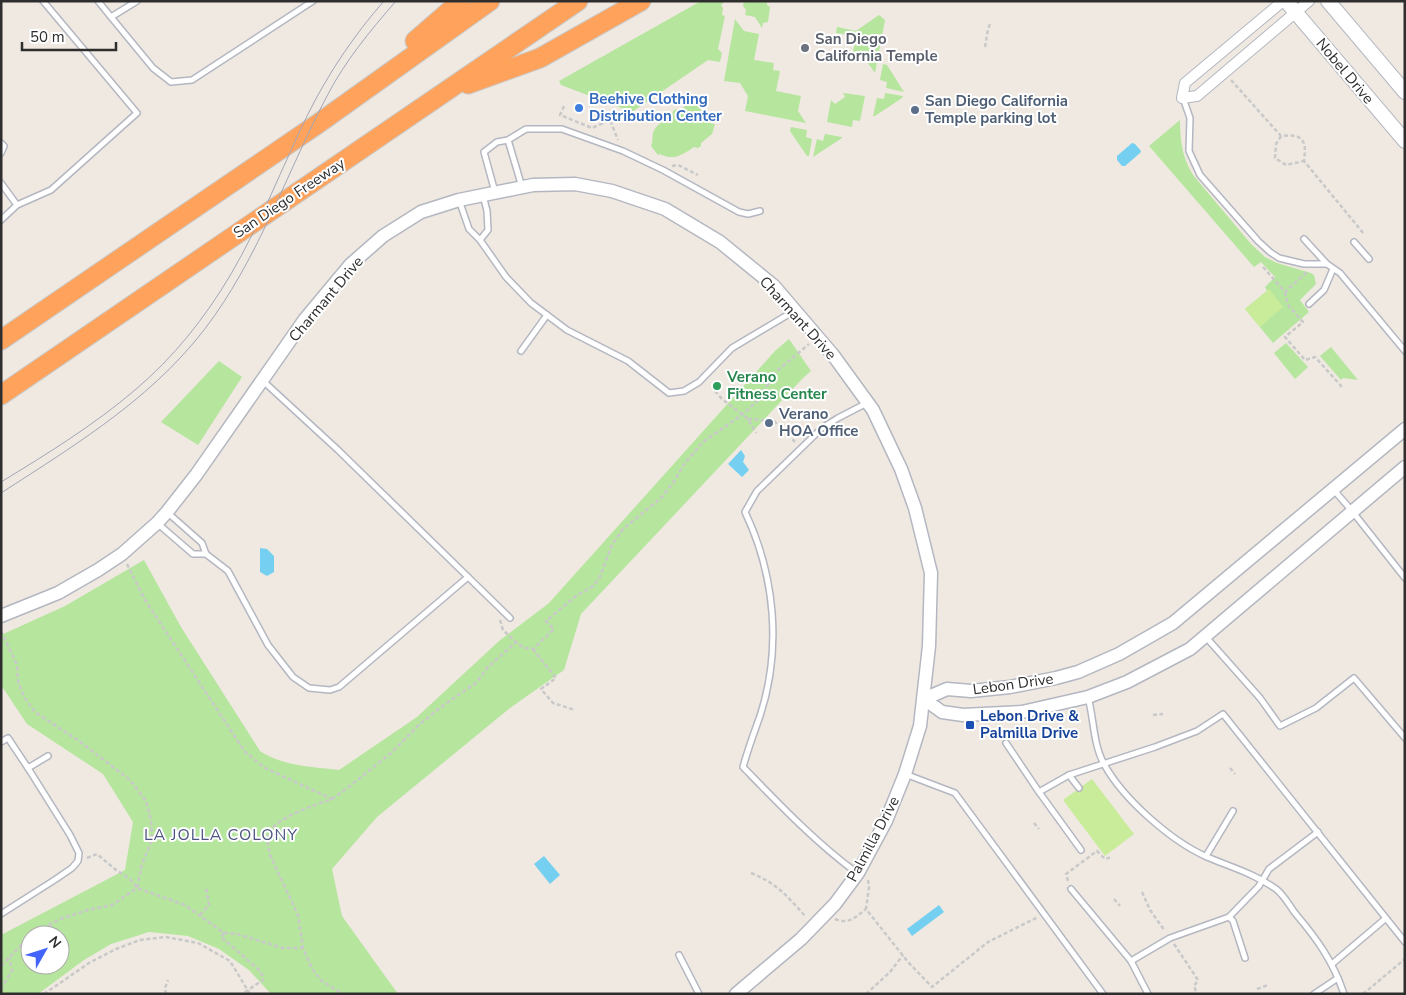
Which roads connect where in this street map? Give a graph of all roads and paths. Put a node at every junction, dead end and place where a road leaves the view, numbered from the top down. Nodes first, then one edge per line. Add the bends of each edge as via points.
1 (43, 1) edge
2 (98, 1) edge
3 (137, 1) edge
4 (313, 1) edge
5 (462, 1) edge
6 (490, 1) edge
7 (578, 1) edge
8 (641, 1) edge
9 (1284, 1) edge
10 (1309, 1) edge
11 (1328, 1) edge
12 (1295, 13) junction
13 (111, 17) junction
14 (991, 22) dead end
15 (985, 47) dead end
16 (1225, 73) junction
17 (1405, 92) edge
18 (441, 94) junction
19 (1182, 98) junction
20 (319, 123) junction
21 (1281, 136) junction
22 (508, 140) junction
23 (1405, 141) edge
24 (1, 143) edge
25 (1, 153) edge
26 (1304, 161) junction
27 (1, 183) edge
28 (522, 187) junction
29 (489, 193) junction
30 (459, 200) junction
31 (17, 205) junction
32 (760, 210) dead end
33 (1, 220) edge
34 (1364, 234) dead end
35 (1304, 239) dead end
36 (480, 240) junction
37 (1354, 242) dead end
38 (1369, 259) dead end
39 (1313, 264) junction
40 (1327, 264) junction
41 (1263, 267) dead end
42 (1333, 268) junction
43 (1285, 292) junction
44 (1309, 304) dead end
45 (795, 310) junction
46 (547, 315) junction
47 (817, 337) junction
48 (1, 340) edge
49 (521, 351) dead end
50 (1405, 352) edge
51 (262, 380) junction
52 (1342, 387) dead end
53 (716, 391) dead end
54 (1, 395) edge
55 (867, 403) junction
56 (743, 414) junction
57 (748, 419) junction
58 (1405, 429) edge
59 (756, 433) dead end
60 (801, 448) junction
61 (1405, 467) edge
62 (1333, 490) junction
63 (1352, 511) junction
64 (167, 512) junction
65 (157, 523) junction
66 (122, 554) junction
67 (206, 554) junction
68 (468, 577) junction
69 (1405, 578) edge
70 (1, 616) edge
71 (510, 618) dead end
72 (1, 631) edge
73 (1205, 636) junction
74 (533, 649) junction
75 (1088, 697) junction
76 (924, 699) junction
77 (575, 710) dead end
78 (1163, 714) dead end
79 (1153, 715) dead end
80 (1405, 738) edge
81 (1, 742) edge
82 (1006, 743) dead end
83 (48, 756) dead end
84 (1104, 764) junction
85 (28, 768) junction
86 (1230, 768) dead end
87 (905, 774) junction
88 (1236, 774) dead end
89 (1069, 775) junction
90 (1079, 788) dead end
91 (1039, 792) junction
92 (332, 799) junction
93 (1233, 811) dead end
94 (1034, 823) dead end
95 (1039, 829) dead end
96 (1318, 832) junction
97 (1081, 850) dead end
98 (1206, 856) junction
99 (1112, 857) dead end
100 (865, 858) junction
101 (78, 861) junction
102 (858, 873) junction
103 (752, 874) dead end
104 (1262, 880) junction
105 (206, 887) dead end
106 (138, 888) junction
107 (1071, 890) joint
108 (1142, 892) dead end
109 (1114, 899) dead end
110 (1120, 906) dead end
111 (866, 909) junction
112 (1, 914) edge
113 (825, 914) junction
114 (1044, 914) junction
115 (200, 915) junction
116 (1229, 917) junction
117 (1386, 919) junction
118 (49, 925) edge
119 (814, 925) junction
120 (224, 933) junction
121 (1170, 938) junction
122 (1405, 942) edge
123 (20, 946) edge
124 (303, 948) junction
125 (679, 955) dead end
126 (902, 955) junction
127 (9, 958) junction
128 (1245, 958) dead end
129 (1405, 959) edge
130 (1131, 962) junction
131 (1332, 964) junction
132 (1, 966) edge
133 (1338, 978) junction
134 (168, 980) dead end
135 (1268, 985) dead end
136 (1, 988) edge
137 (1258, 989) dead end
138 (247, 991) junction
139 (44, 994) edge
140 (166, 994) edge
141 (242, 994) edge
142 (250, 994) edge
143 (343, 994) edge
144 (699, 994) edge
145 (736, 994) edge
146 (866, 994) edge
147 (1103, 994) edge
148 (1148, 994) edge
149 (1197, 994) edge
150 (1314, 994) edge
151 (1344, 994) edge
152 (1363, 994) edge

1 - 31 lane via 137,113 51,190
2 - 13 lane
3 - 13 lane
4 - 13 lane via 192,80 171,82 153,68
5 - 20 highway
6 - 20 highway
7 - 18 highway, San Diego Freeway
8 - 18 highway via 540,58
9 - 12 main road, Nobel Drive
9 - 19 street via 1185,83
10 - 12 street
11 - 17 main road
12 - 16 street
12 - 23 main road, Nobel Drive
14 - 15 path
16 - 19 street via 1196,96
16 - 21 path
18 - 54 highway, San Diego Freeway
19 - 39 lane via 1190,118 1189,151 1200,175 1270,252 1279,258
20 - 48 highway
21 - 26 path via 1293,134 1302,139 1306,148
21 - 26 path via 1276,144 1275,158 1286,165
22 - 28 lane
22 - 29 lane via 497,142 484,152
22 - 32 lane via 526,129 562,129 623,151 739,212 748,214
24 - 25 lane via 4,146
26 - 34 path
27 - 31 lane
28 - 29 street, Charmant Drive
28 - 45 street, Charmant Drive via 575,184 612,191 664,209 720,242 774,286
29 - 30 street, Charmant Drive
29 - 36 lane via 488,230
30 - 36 lane via 469,229
30 - 51 street, Charmant Drive via 421,212 383,236 350,265 305,319
31 - 33 lane
35 - 40 lane
36 - 46 lane via 506,277 530,303
37 - 38 lane
39 - 40 lane
39 - 43 path
40 - 42 lane
41 - 43 path
42 - 44 lane via 1324,290
42 - 50 lane
43 - 52 path via 1288,305 1302,322 1285,337 1305,360 1316,357
45 - 46 lane via 732,348 699,382 684,391 669,393 628,361 567,330
45 - 47 street, Charmant Drive
46 - 49 lane
47 - 55 street, Charmant Drive
47 - 56 path via 778,371 757,401
51 - 64 street, Charmant Drive
51 - 68 lane
53 - 56 path
55 - 60 lane via 822,428
55 - 76 street, Charmant Drive via 901,469 915,508 931,573
56 - 57 path
56 - 74 path via 703,442 661,498 623,529 612,545 599,579 546,621 554,629
57 - 59 path
57 - 60 path via 774,421
58 - 62 street, Lebon Drive
60 - 102 lane via 757,491 745,512 754,530 766,575 773,611 773,643 770,674 760,715 743,766 789,815
61 - 63 street, Lebon Drive
62 - 63 lane
62 - 76 street, Lebon Drive via 1173,623 1119,654 1056,678 971,691 947,689
63 - 69 lane
63 - 73 street, Lebon Drive
64 - 65 street, Charmant Drive
64 - 67 lane via 202,543
65 - 66 street, Charmant Drive
65 - 67 lane via 194,554
66 - 70 street, Charmant Drive via 58,593
66 - 92 path via 145,600 246,752 265,768
67 - 68 lane via 228,571 268,645 293,677 309,688 330,690 339,687
68 - 71 lane
72 - 106 path via 17,665 24,697 35,712 130,780 146,802 152,840 142,864
73 - 75 street, Lebon Drive via 1190,649 1127,682
73 - 80 lane via 1260,698 1280,726 1316,708 1354,678
74 - 77 path via 556,678 541,689 553,703
74 - 92 path via 524,648 516,642 476,682 420,724 384,758
75 - 76 street, Lebon Drive via 1022,712 963,715 942,712
75 - 84 lane via 1096,745
76 - 87 street, Palmilla Drive via 920,726
78 - 79 path
81 - 85 lane via 8,738
82 - 91 lane
83 - 85 lane
84 - 89 lane
84 - 96 lane via 1196,731 1223,714
84 - 98 lane via 1144,812 1173,838
85 - 101 lane via 70,836 79,853
86 - 88 path
87 - 100 street, Palmilla Drive via 886,821
87 - 114 lane via 955,793
89 - 90 lane
89 - 91 lane
91 - 97 lane
92 - 124 path via 289,817 273,827 268,835 270,856 298,915
93 - 98 lane
94 - 95 path
96 - 104 lane via 1269,869
96 - 117 lane
98 - 104 lane
99 - 107 path via 1105,858 1097,851 1066,874
100 - 102 street, Palmilla Drive
100 - 111 path via 869,887
101 - 106 path via 97,854
101 - 112 lane
102 - 113 street, Palmilla Drive
103 - 119 path via 769,880 785,892
104 - 116 lane
104 - 131 lane via 1278,891 1319,942
105 - 115 path via 209,905
106 - 115 path via 185,905
106 - 118 path via 112,905 88,910
107 - 130 lane
108 - 121 path via 1150,910
109 - 110 path
111 - 113 path via 850,921 841,922
111 - 126 path
113 - 119 street, Palmilla Drive
114 - 126 path via 988,942 932,987
114 - 147 lane
115 - 120 path
116 - 121 lane
116 - 128 lane
117 - 122 lane
117 - 131 lane
119 - 145 street, Palmilla Drive
120 - 124 path via 283,948
120 - 138 path via 221,937 263,976 263,980
121 - 130 lane
121 - 149 path via 1198,980 1194,986
123 - 127 path
124 - 143 path via 312,969 322,981
125 - 144 lane
126 - 146 path via 890,972
127 - 132 path
127 - 136 path via 12,970
129 - 152 path
130 - 148 lane
131 - 133 lane
133 - 150 lane
133 - 151 lane
134 - 140 path
135 - 137 path
138 - 139 path via 230,961 198,943 166,938 140,940 116,949
138 - 141 path
138 - 142 path

